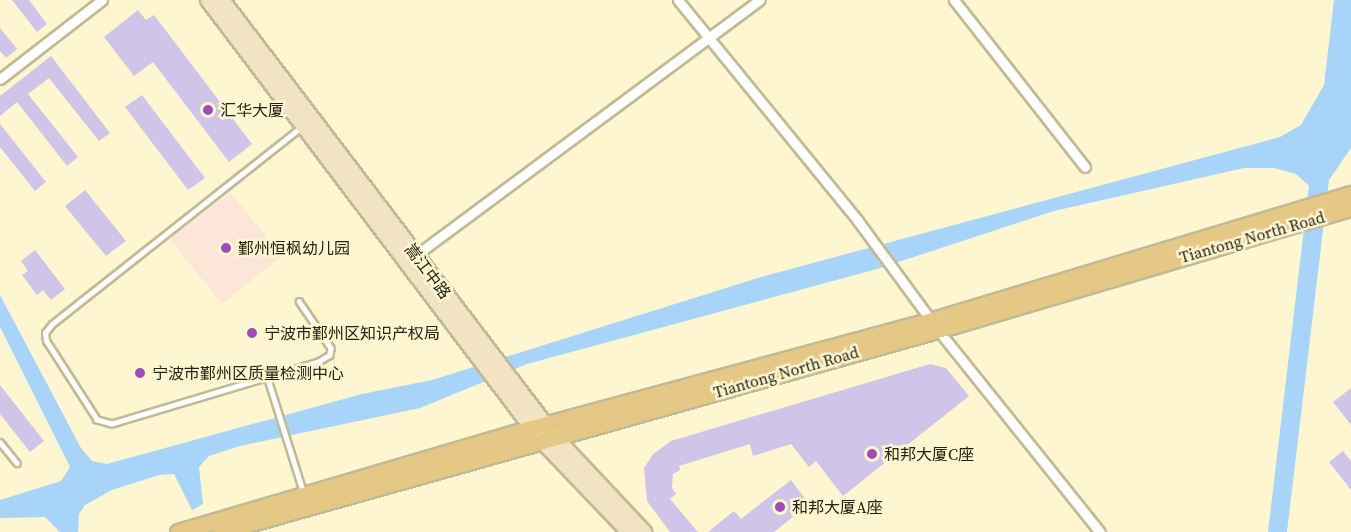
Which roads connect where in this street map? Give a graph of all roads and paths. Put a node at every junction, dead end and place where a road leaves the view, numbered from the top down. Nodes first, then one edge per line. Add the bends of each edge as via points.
1 (102, 0) edge
2 (208, 0) edge
3 (222, 0) edge
4 (678, 0) edge
5 (759, 0) edge
6 (954, 0) edge
7 (708, 39) junction
8 (0, 79) edge
9 (303, 125) junction
10 (1085, 167) dead end
11 (1351, 194) edge
12 (1351, 208) edge
13 (412, 258) junction
14 (1066, 286) junction
15 (299, 301) dead end
16 (939, 322) junction
17 (268, 379) junction
18 (543, 432) junction
19 (0, 442) edge
20 (17, 463) dead end
21 (304, 496) junction
22 (178, 532) edge
23 (219, 532) edge
24 (630, 532) edge
25 (644, 532) edge
26 (1101, 532) edge

1 - 8 street
2 - 9 main road, 嵩江中路
3 - 13 main road, 嵩江中路
4 - 7 street
5 - 7 street
6 - 10 street
7 - 13 street
7 - 16 street
9 - 13 main road, 嵩江中路
9 - 17 lane via 45,333 48,349 76,392 97,420 105,424
11 - 14 main road, Tiantong North Road
12 - 14 main road, Tiantong North Road
13 - 18 main road, 嵩江中路
13 - 18 main road, 嵩江中路 via 462,336 504,391
14 - 16 main road, Tiantong North Road
15 - 17 lane via 328,339 330,355 307,368
16 - 18 main road, Tiantong North Road
16 - 26 street
17 - 21 lane
18 - 21 main road
18 - 23 main road, Tiantong North Road
18 - 24 main road, 嵩江中路
18 - 25 main road, 嵩江中路
19 - 20 lane
21 - 22 main road

